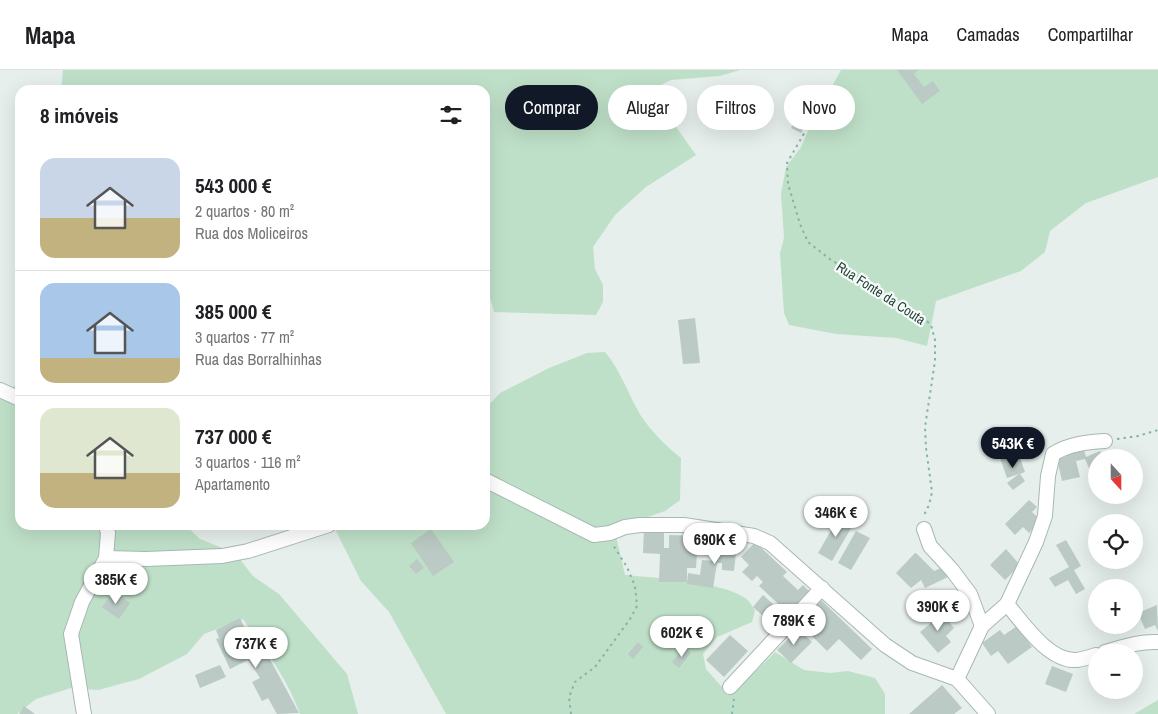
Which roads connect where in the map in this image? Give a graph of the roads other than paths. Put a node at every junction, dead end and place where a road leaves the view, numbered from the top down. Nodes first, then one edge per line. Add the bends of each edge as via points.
1 (0, 390) edge
2 (15, 397) edge
3 (1105, 441) road end
4 (490, 483) edge
5 (924, 529) road end
6 (107, 530) edge
7 (313, 530) edge
8 (106, 558) junction
9 (822, 588) junction
10 (1007, 604) junction
11 (982, 626) junction
12 (1158, 642) edge
13 (1134, 644) edge
14 (1088, 657) edge
15 (957, 679) junction
16 (730, 687) dead end
17 (84, 714) edge
18 (988, 714) edge

1 - 2 street
3 - 10 street via 1063,448 1053,454 1042,525
4 - 9 street via 594,535 640,525 684,525 754,536 770,543
5 - 11 street via 930,546 970,594
6 - 8 street
7 - 8 street via 222,556
8 - 17 street via 82,602 71,634
9 - 15 street via 885,644 912,663
9 - 16 street
10 - 11 street
10 - 14 street via 1041,645 1066,658
11 - 15 street
12 - 13 street
15 - 18 street

